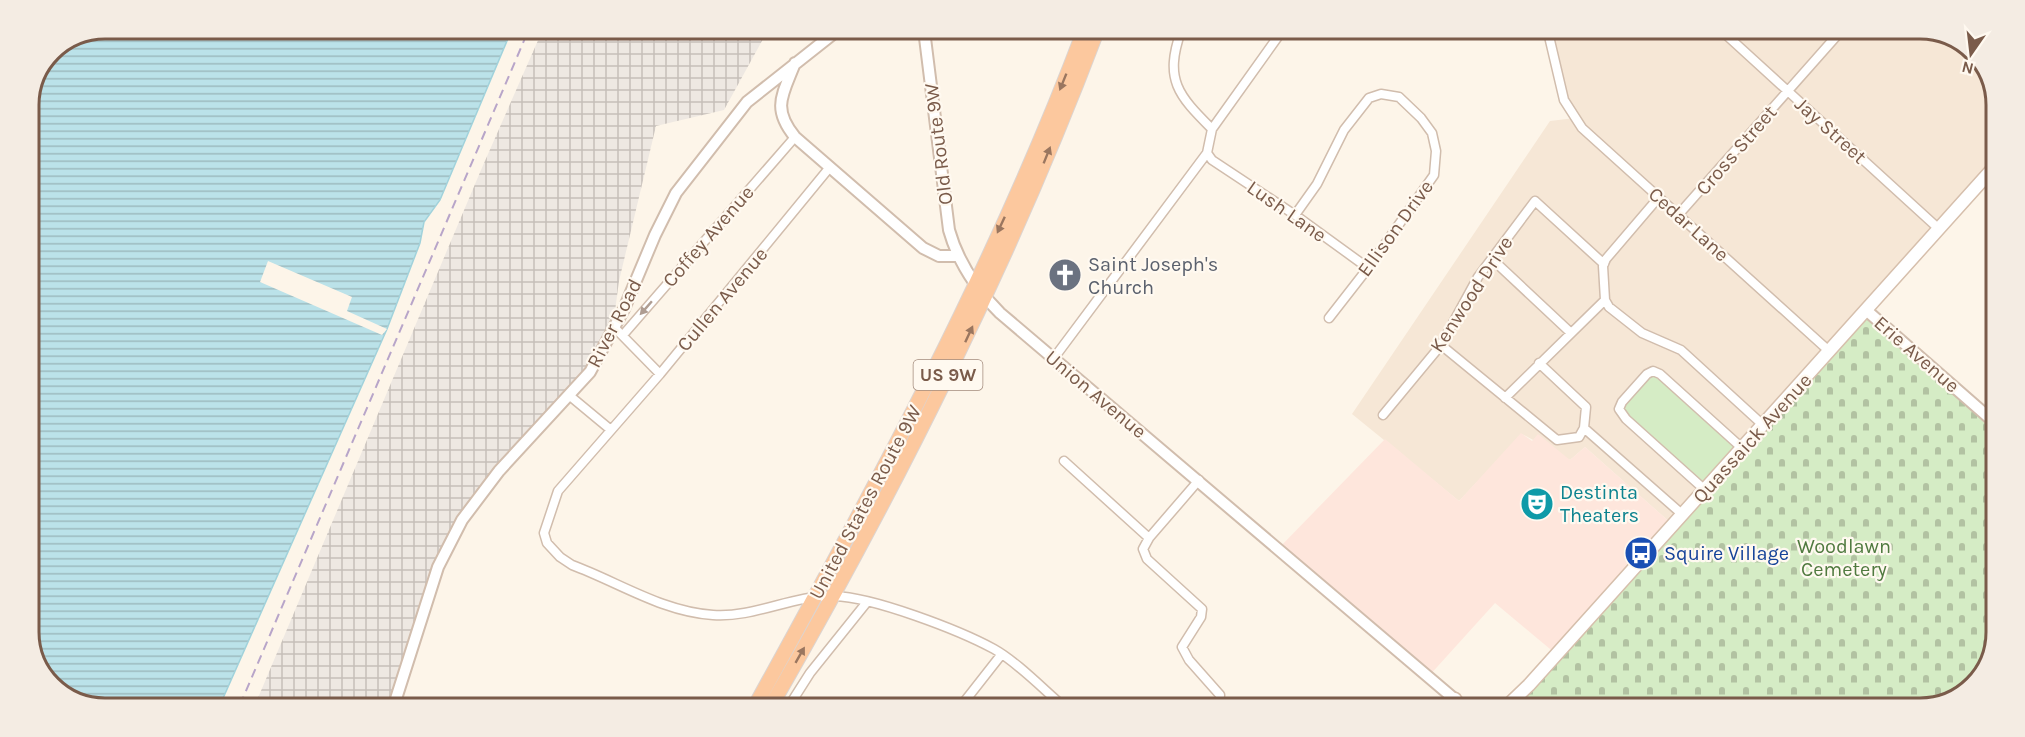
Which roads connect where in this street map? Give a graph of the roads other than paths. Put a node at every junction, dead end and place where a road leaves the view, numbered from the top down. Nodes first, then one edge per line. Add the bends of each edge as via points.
1 (826, 39) edge
2 (925, 39) edge
3 (1081, 39) edge
4 (1094, 39) edge
5 (1179, 39) edge
6 (1276, 39) edge
7 (1550, 39) edge
8 (1731, 39) edge
9 (1834, 39) edge
10 (795, 63) junction
11 (1788, 91) junction
12 (1212, 129) junction
13 (795, 137) junction
14 (1207, 153) junction
15 (830, 167) junction
16 (1986, 176) edge
17 (1659, 197) junction
18 (1679, 214) junction
19 (1295, 215) junction
20 (1939, 229) junction
21 (958, 256) junction
22 (1492, 259) junction
23 (1604, 264) junction
24 (1368, 268) junction
25 (974, 284) junction
26 (986, 298) junction
27 (1605, 300) junction
28 (1866, 310) junction
29 (1329, 318) dead end
30 (613, 326) junction
31 (1571, 333) junction
32 (623, 335) junction
33 (1441, 345) junction
34 (1829, 351) junction
35 (1054, 358) junction
36 (1539, 363) junction
37 (660, 374) junction
38 (570, 396) junction
39 (1505, 398) junction
40 (1383, 415) dead end
41 (1986, 415) edge
42 (1763, 425) junction
43 (1584, 428) junction
44 (611, 430) junction
45 (1742, 448) junction
46 (1064, 461) dead end
47 (1199, 480) junction
48 (1705, 490) junction
49 (1683, 515) junction
50 (1149, 538) junction
51 (834, 596) junction
52 (814, 599) junction
53 (867, 602) junction
54 (1001, 655) junction
55 (396, 698) edge
56 (759, 698) edge
57 (776, 698) edge
58 (794, 698) edge
59 (967, 698) edge
60 (1053, 698) edge
61 (1220, 698) edge
62 (1451, 698) edge
63 (1515, 698) edge

1 - 10 street, River Road
2 - 21 street, Old Route 9W via 946,213
3 -> 25 highway, United States Route 9W / US 9W
26 -> 4 highway, United States Route 9W / US 9W
5 - 12 street via 1172,65 1174,81 1186,104
6 - 12 street
7 - 17 street, Cedar Lane via 1570,113
8 - 11 street, Jay Street
9 - 11 street, Cross Street
10 - 13 street via 780,110
10 - 30 street, River Road via 747,102 685,180
11 - 18 street, Cross Street
11 - 20 street, Jay Street
12 - 14 street
13 - 15 street
13 -> 32 street, Coffey Avenue
14 - 19 street, Lush Lane
14 - 35 street
15 - 21 street via 925,249 939,256
15 - 37 street, Cullen Avenue
16 - 20 main road, Quassaick Avenue
17 - 18 street, Cedar Lane
17 - 23 street
18 - 34 street, Cedar Lane
19 - 24 street, Lush Lane
19 - 24 street, Ellison Drive via 1364,103 1374,95 1399,97 1432,134 1437,167 1426,189
20 - 28 main road, Quassaick Avenue
21 - 25 street, Union Avenue
22 - 23 street, Kenwood Drive via 1535,201
22 - 31 street
22 - 33 street, Kenwood Drive via 1465,297
23 - 27 street
24 - 29 street, Ellison Drive
25 - 26 street, Union Avenue
25 - 52 highway, United States Route 9W / US 9W via 876,484
26 - 35 street, Union Avenue
51 -> 26 highway, United States Route 9W / US 9W
27 - 31 street
27 - 42 street via 1642,333 1681,350
28 - 34 main road, Quassaick Avenue
28 - 41 street, Erie Avenue
30 - 32 street
30 - 38 street, River Road via 590,372
31 - 36 street
32 - 37 street
33 - 39 street
33 - 40 street, Kenwood Drive
34 - 42 main road, Quassaick Avenue
35 - 47 street, Union Avenue
36 - 39 street
36 - 43 street via 1584,404
37 - 44 street, Cullen Avenue
38 - 44 street
38 - 55 street, River Road via 499,471 462,520 438,567
39 - 43 street via 1557,440 1579,437
42 - 45 main road, Quassaick Avenue
43 - 49 street
44 - 52 street, Cullen Avenue via 558,491 553,502 544,533 547,543 560,557 664,605 702,614 743,613
45 - 48 main road, Quassaick Avenue
45 - 48 street via 1653,371 1622,402 1619,409 1626,419
46 - 50 street
47 - 50 street
47 - 62 street, Union Avenue
48 - 49 main road, Quassaick Avenue
49 - 63 main road, Quassaick Avenue
50 - 61 street via 1143,549 1147,559 1202,609 1182,647
51 - 52 street, Cullen Avenue
51 - 53 street, Cullen Avenue
57 -> 51 highway, United States Route 9W / US 9W
52 - 56 highway, United States Route 9W / US 9W
53 - 54 street, Cullen Avenue via 917,617
53 - 58 street
54 - 59 street
54 - 60 street, Cullen Avenue

